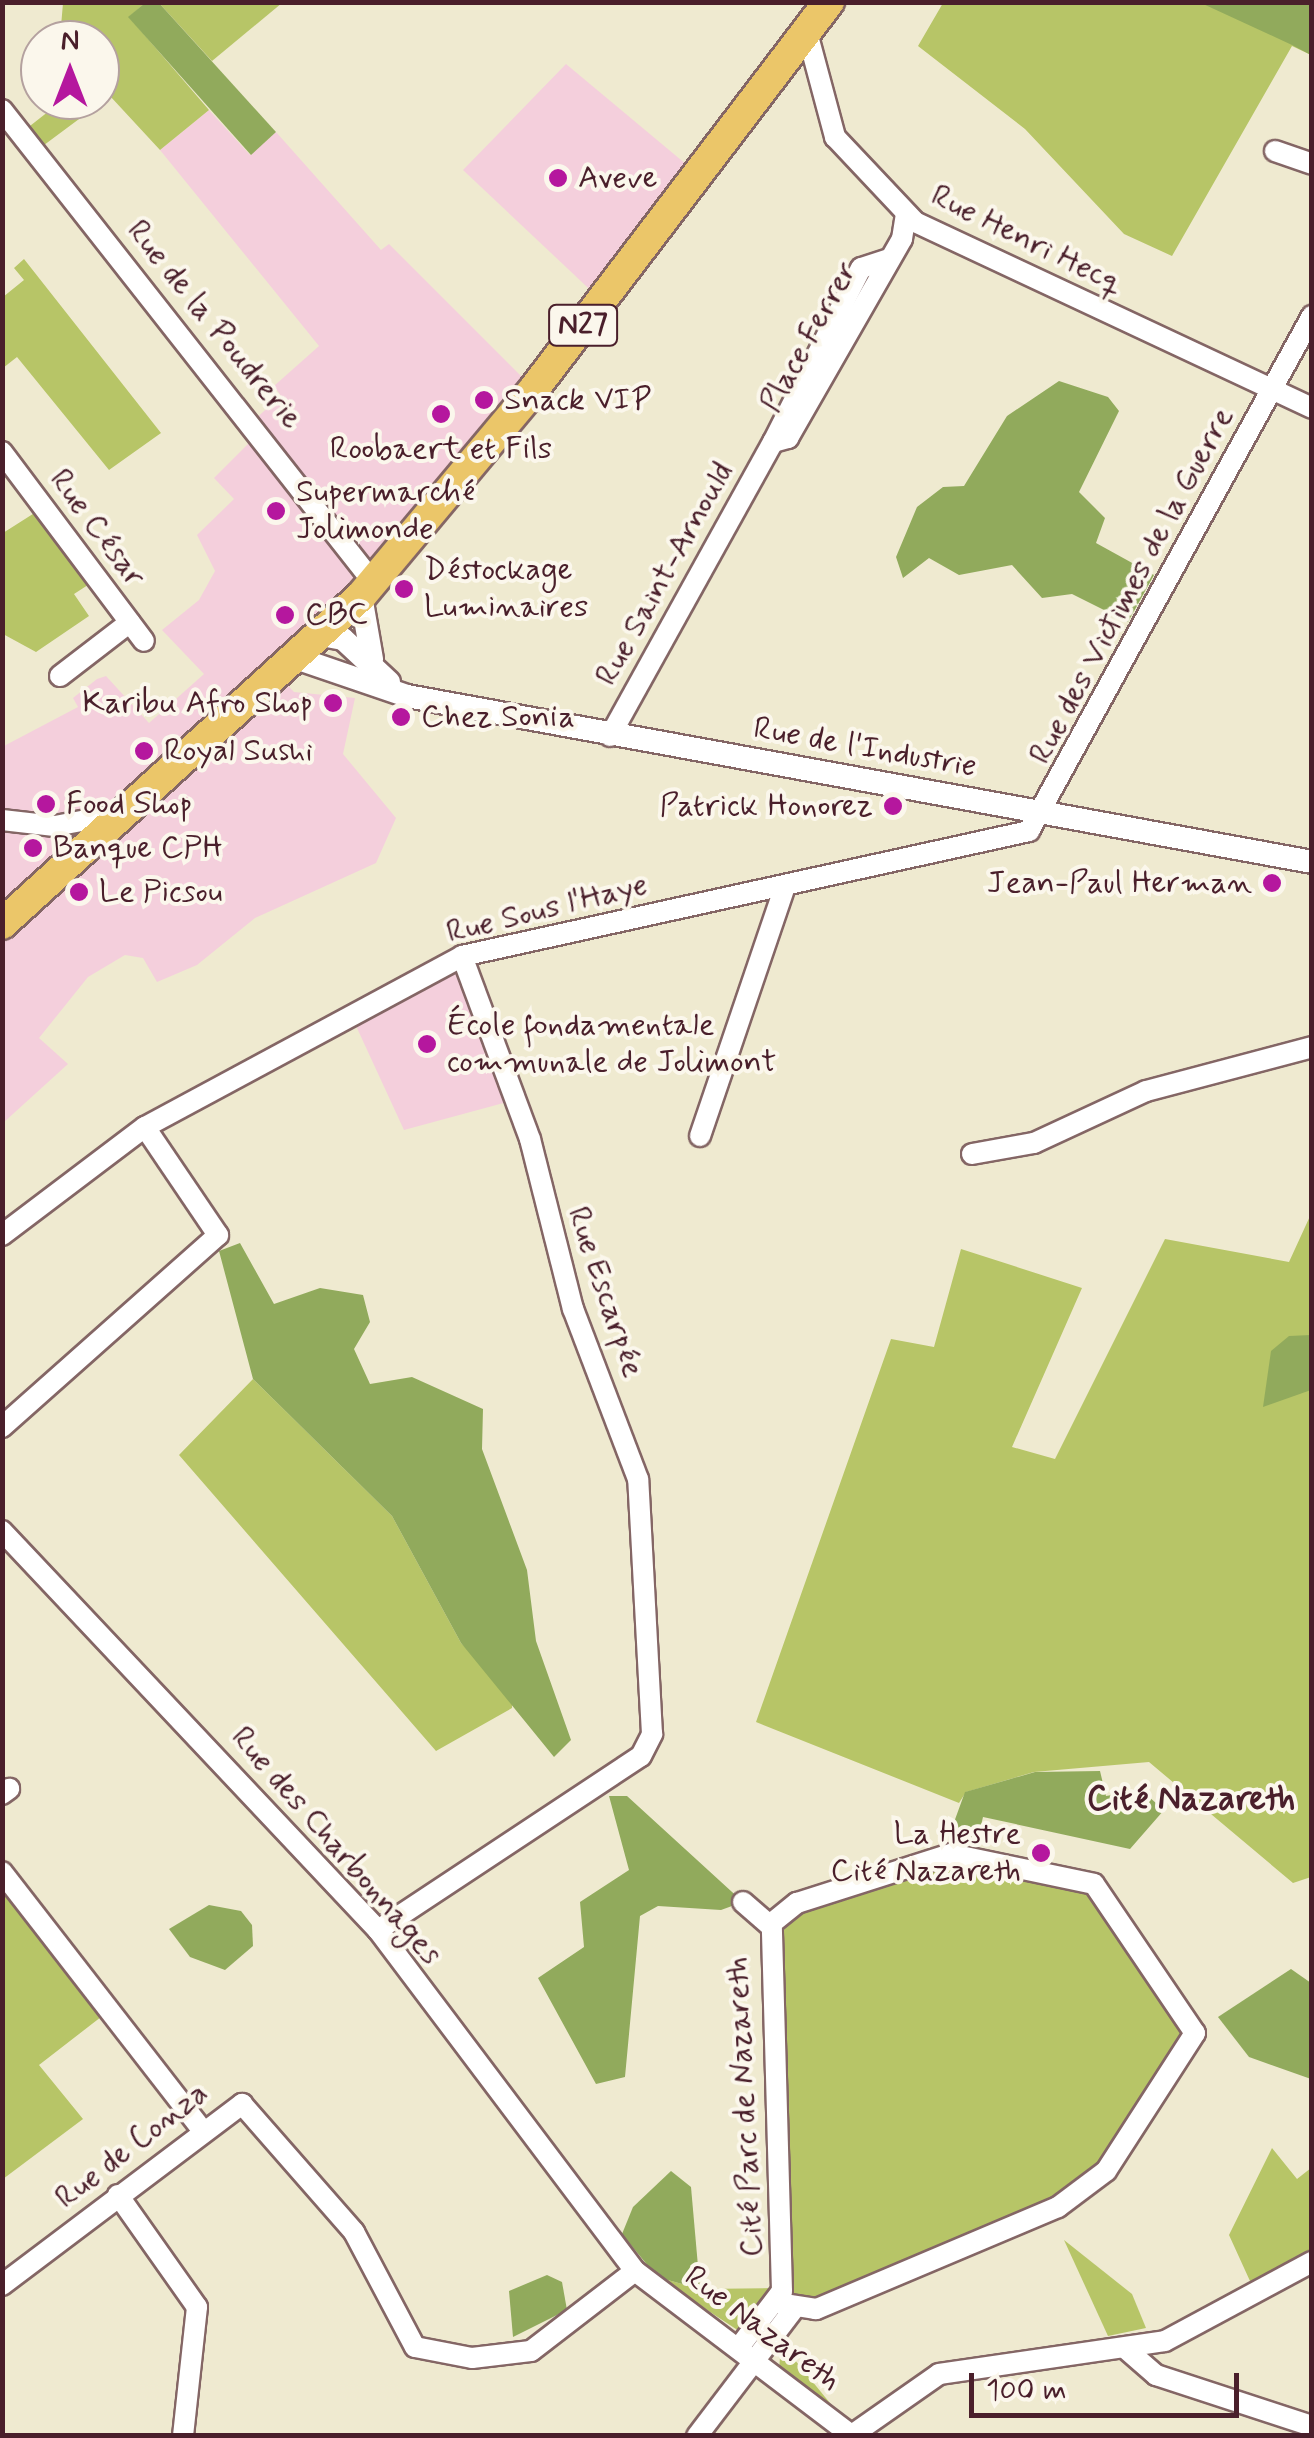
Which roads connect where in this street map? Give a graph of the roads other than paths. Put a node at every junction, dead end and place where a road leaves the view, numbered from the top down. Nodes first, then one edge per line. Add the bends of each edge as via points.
1 (830, 2) edge
2 (808, 36) junction
3 (2, 110) edge
4 (1275, 151) dead end
5 (1312, 164) edge
6 (906, 215) junction
7 (926, 227) junction
8 (902, 239) junction
9 (1312, 316) edge
10 (1272, 390) junction
11 (1312, 408) edge
12 (774, 442) joint
13 (4, 456) edge
14 (367, 589) junction
15 (130, 622) junction
16 (321, 635) junction
17 (144, 641) dead end
18 (296, 658) junction
19 (60, 676) dead end
20 (398, 689) junction
21 (610, 736) junction
22 (1044, 811) junction
23 (123, 814) junction
24 (2, 820) edge
25 (1312, 862) edge
26 (785, 887) junction
27 (2, 924) edge
28 (462, 956) junction
29 (1312, 1048) edge
30 (146, 1127) junction
31 (700, 1136) dead end
32 (972, 1154) dead end
33 (2, 1236) edge
34 (2, 1427) edge
35 (2, 1531) edge
36 (2, 1872) edge
37 (743, 1902) dead end
38 (771, 1926) junction
39 (378, 1930) junction
40 (201, 2128) junction
41 (118, 2195) junction
42 (1312, 2262) edge
43 (636, 2271) junction
44 (2, 2285) edge
45 (786, 2306) junction
46 (1126, 2349) junction
47 (747, 2351) junction
48 (1312, 2426) edge
49 (852, 2435) edge
50 (183, 2436) edge
51 (697, 2436) edge

1 - 2 main road, N27
2 - 6 street, Rue Henri Hecq via 835,137
2 - 14 main road, N27
3 - 14 street, Rue de la Poudrerie
4 - 5 street
6 - 7 street, Rue Henri Hecq
6 - 8 street
7 - 8 street
7 - 10 street, Rue Henri Hecq
8 - 12 street, Place Ferrer via 888,259 861,268
9 - 10 street, Rue des Victimes de la Guerre
10 - 11 street, Rue Henri Hecq
10 - 22 street, Rue des Victimes de la Guerre
12 - 21 street, Rue Saint-Arnould
13 - 15 street, Rue César
14 - 16 main road, N27
14 - 20 street via 367,650
15 - 17 street, Rue César
15 - 19 street
16 - 18 main road, N27
16 - 20 street via 343,638
18 - 20 street, Rue de l'Industrie
18 - 23 main road, N27
20 - 21 street, Rue de l'Industrie
21 - 22 street, Rue de l'Industrie
22 - 25 street, Rue de l'Industrie
22 - 26 street, Rue Sous l'Haye via 1023,834
23 - 24 street via 56,826
23 - 27 main road, N27
26 - 28 street, Rue Sous l'Haye
26 - 31 street
28 - 30 street, Rue Sous l'Haye
28 - 39 street, Rue Escarpée via 530,1139 573,1310 638,1479 654,1656 652,1734 641,1756
29 - 32 street via 1146,1091 1034,1144
30 - 33 street, Rue Sous l'Haye
30 - 34 street via 218,1234
35 - 39 street, Rue des Charbonnages
36 - 40 street
37 - 38 street
38 - 45 street, Cité Parc de Nazareth
38 - 45 street, Cité Parc de Nazareth via 796,1903 951,1854 1073,1875 1107,1898 1195,2033 1171,2083 1074,2198 816,2308
39 - 43 street, Rue des Charbonnages
40 - 41 street, Rue de Conza
40 - 43 street, Rue de Conza via 232,2106 254,2108 354,2232 404,2337 426,2350 493,2359 531,2351
41 - 44 street, Rue de Conza
41 - 50 street via 198,2307
42 - 46 street via 1165,2341
43 - 47 street, Rue Nazareth
45 - 47 street
46 - 48 street via 1156,2375
46 - 49 street via 939,2374
47 - 49 street, Rue Nazareth
47 - 51 street

